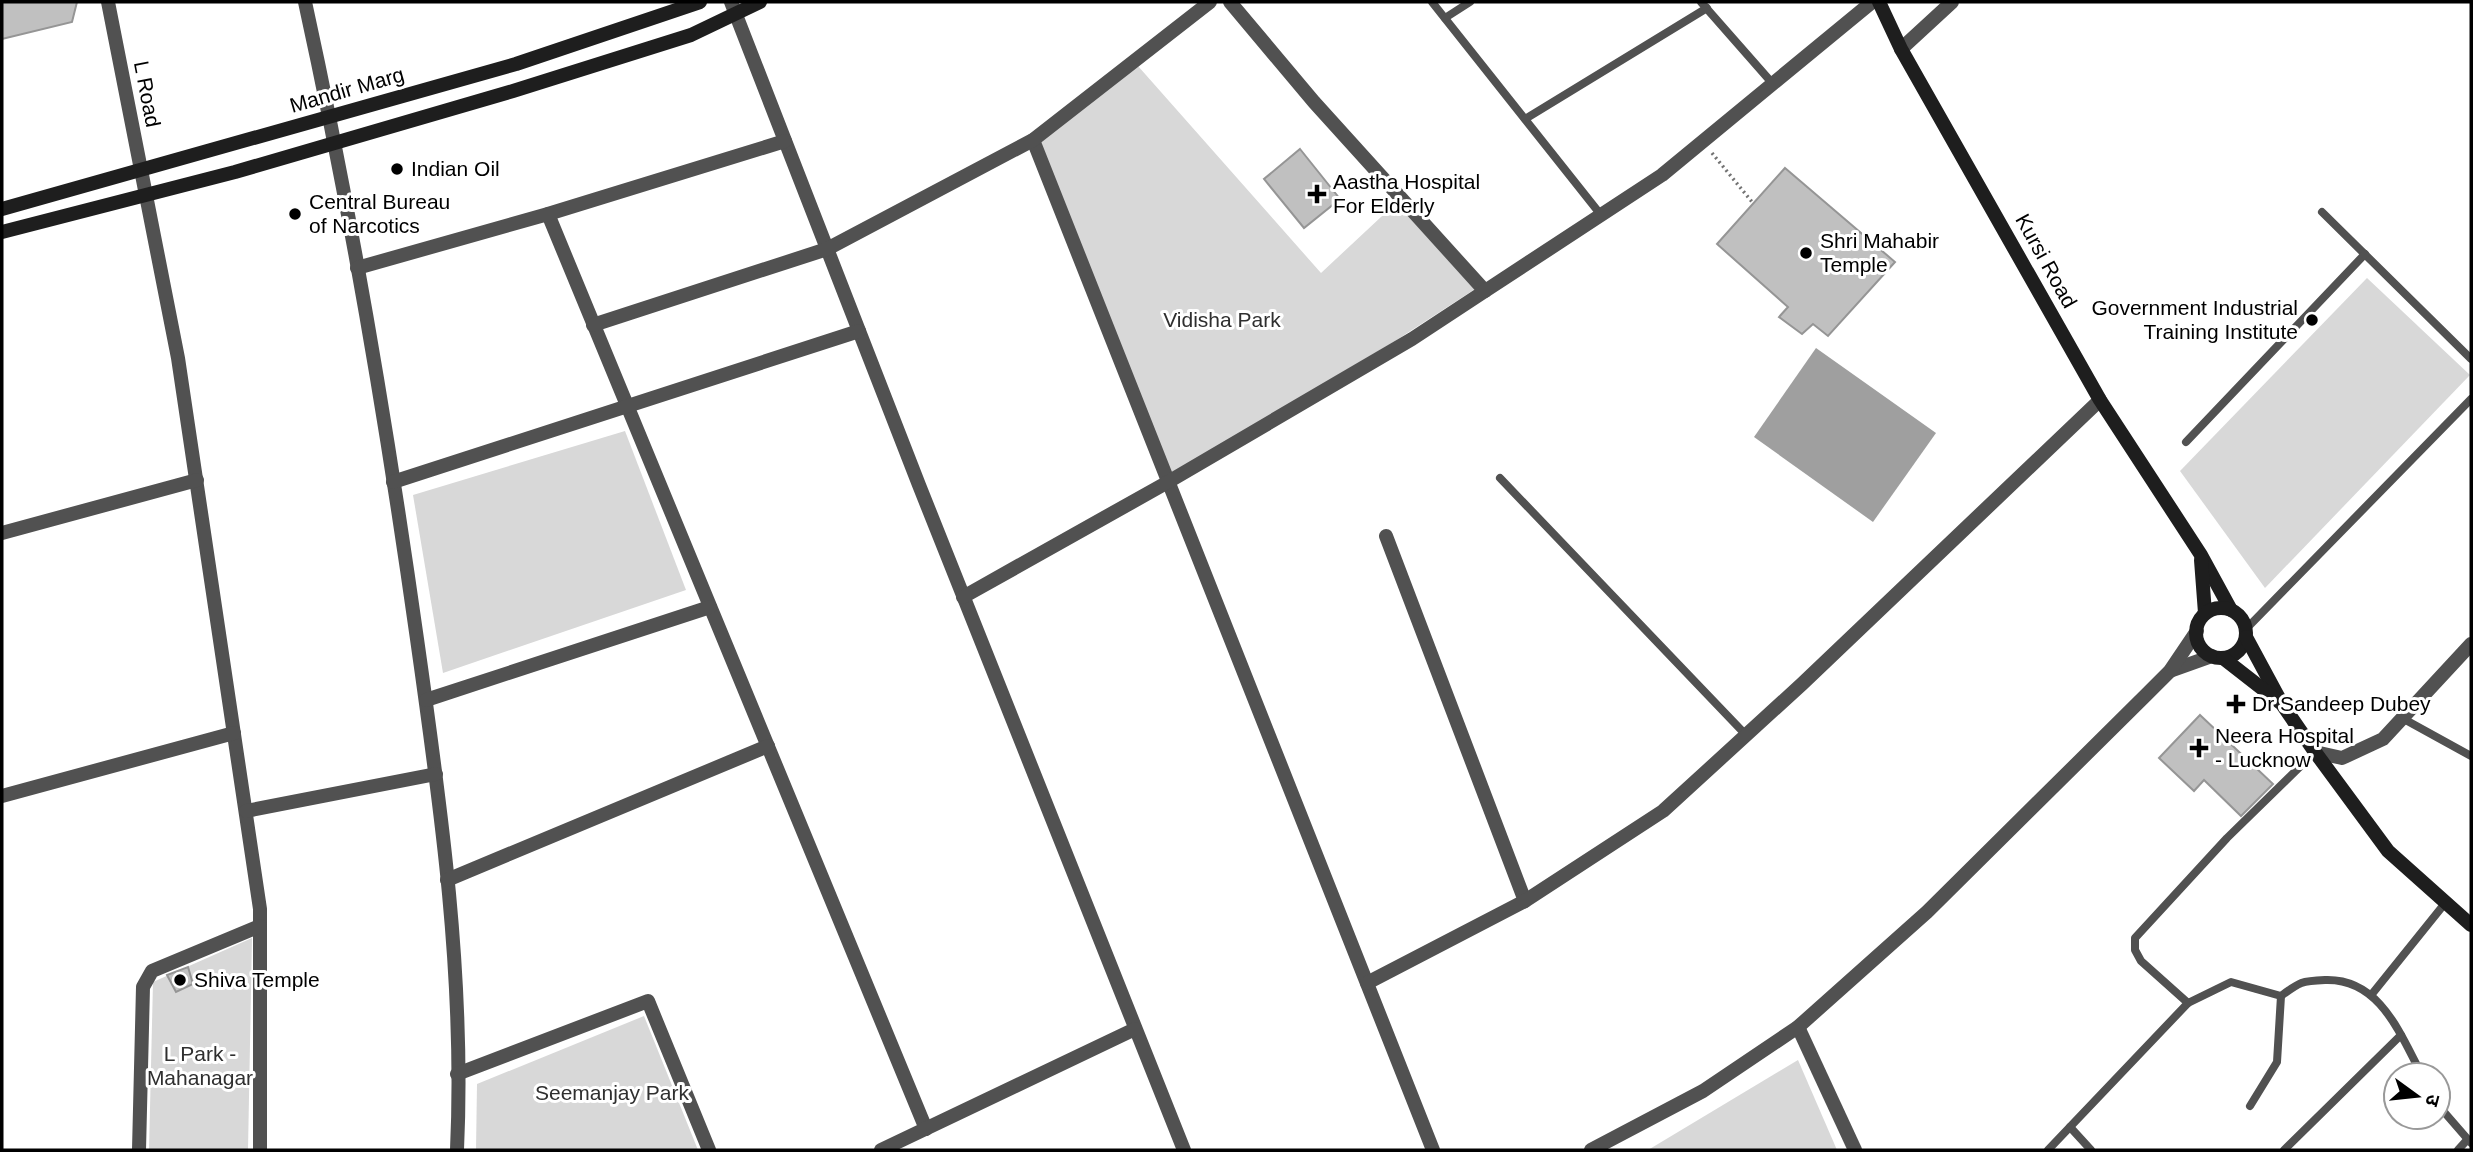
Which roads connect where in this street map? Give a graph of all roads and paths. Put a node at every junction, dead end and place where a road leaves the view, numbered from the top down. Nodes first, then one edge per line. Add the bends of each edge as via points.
1 (108, 2) edge
2 (305, 2) edge
3 (700, 2) edge
4 (760, 2) edge
5 (1210, 2) edge
6 (1230, 2) edge
7 (1432, 2) edge
8 (1470, 2) edge
9 (1872, 2) edge
10 (1879, 2) edge
11 (1952, 2) edge
12 (1704, 5) edge
13 (733, 8) edge
14 (1445, 18) junction
15 (1901, 49) junction
16 (1773, 84) junction
17 (330, 117) junction
18 (1525, 119) junction
19 (1032, 140) junction
20 (785, 141) junction
21 (1703, 142) junction
22 (335, 143) junction
23 (140, 170) junction
24 (145, 195) junction
25 (1753, 203) dead end
26 (2, 209) edge
27 (2322, 212) dead end
28 (548, 214) junction
29 (1601, 215) junction
30 (2, 232) edge
31 (827, 249) junction
32 (2365, 254) junction
33 (357, 268) junction
34 (1486, 291) junction
35 (593, 325) junction
36 (859, 331) junction
37 (2471, 359) edge
38 (2471, 399) edge
39 (2100, 400) junction
40 (628, 407) junction
41 (2186, 442) dead end
42 (1500, 478) dead end
43 (197, 480) junction
44 (393, 482) junction
45 (1168, 482) junction
46 (2, 533) edge
47 (1386, 536) dead end
48 (2201, 555) junction
49 (963, 597) junction
50 (710, 607) junction
51 (2231, 610) junction
52 (2206, 613) junction
53 (2196, 631) junction
54 (2246, 633) junction
55 (2471, 644) edge
56 (2218, 657) junction
57 (2170, 671) junction
58 (426, 700) junction
59 (2282, 705) junction
60 (2402, 718) junction
61 (234, 733) junction
62 (1746, 735) junction
63 (768, 746) junction
64 (2315, 752) junction
65 (2471, 756) edge
66 (436, 774) junction
67 (2, 796) edge
68 (246, 811) junction
69 (447, 880) junction
70 (1525, 901) junction
71 (2446, 902) junction
72 (2471, 925) edge
73 (260, 926) junction
74 (1367, 983) junction
75 (2372, 994) junction
76 (2281, 996) junction
77 (2188, 1003) junction
78 (1798, 1027) junction
79 (1135, 1029) junction
80 (2401, 1035) junction
81 (2415, 1061) edge
82 (457, 1074) junction
83 (2250, 1106) dead end
84 (2452, 1122) edge
85 (2070, 1127) junction
86 (926, 1129) junction
87 (2469, 1142) edge
88 (139, 1150) edge
89 (260, 1150) edge
90 (457, 1150) edge
91 (709, 1150) edge
92 (881, 1150) edge
93 (1184, 1150) edge
94 (1433, 1150) edge
95 (1591, 1150) edge
96 (1855, 1150) edge
97 (2048, 1150) edge
98 (2091, 1150) edge
99 (2284, 1150) edge
100 (2458, 1150) edge

1 - 23 street, L Road
2 - 17 street
3 - 17 main road, Mandir Marg via 516,64
4 - 13 main road
5 - 19 street
6 - 34 street
7 - 14 lane
8 - 14 lane
9 - 16 street
10 - 15 main road, Kursi Road
11 - 15 street
12 - 16 lane
12 - 18 lane
13 - 20 street
13 - 22 main road via 691,35
14 - 18 lane
15 - 39 main road, Kursi Road
16 - 21 street
17 - 22 street
17 - 23 main road, Mandir Marg
18 - 29 lane
19 - 31 street
19 - 45 street
20 - 28 street
20 - 31 street
21 - 25 path
21 - 29 street
22 - 24 main road
22 - 33 street
23 - 24 street, L Road
23 - 26 main road, Mandir Marg
24 - 30 main road
24 - 43 street, L Road
27 - 32 lane
28 - 33 street
28 - 35 street
29 - 34 street
31 - 35 street
31 - 36 street
32 - 37 lane
32 - 41 lane
33 - 44 street
34 - 45 street
35 - 40 street
36 - 40 street
36 - 49 street
38 - 54 lane
39 - 48 main road, Kursi Road
39 - 62 street
40 - 44 street
40 - 50 street
42 - 62 lane
43 - 46 street
43 - 61 street, L Road
44 - 58 street
45 - 49 street
45 - 74 street
47 - 70 street
48 - 51 main road
48 - 52 main road, Kursi Road
49 - 79 street
50 - 58 street
50 - 63 street
51 - 52 main road via 2218,608
51 - 54 main road via 2239,614
52 - 53 main road
53 - 56 main road via 2200,646
53 - 57 street
54 - 56 main road via 2238,652
54 - 59 main road
55 - 60 street
56 - 57 street
56 - 59 main road
57 - 78 street via 1927,912
58 - 66 street
59 - 64 main road
60 - 64 street via 2383,739 2342,758
60 - 65 lane
61 - 67 street
61 - 68 street, L Road
62 - 70 street via 1663,811
63 - 69 street
63 - 86 street
64 - 71 main road via 2388,851
64 - 77 lane via 2135,938 2141,961
66 - 68 street
66 - 69 street
68 - 73 street, L Road
69 - 82 street via 456,979
70 - 74 street
71 - 72 main road
71 - 75 lane
73 - 88 street via 152,971 143,987
73 - 89 street, L Road
74 - 94 street
75 - 76 lane via 2341,979 2301,981
75 - 80 lane
76 - 77 lane via 2231,982
76 - 83 lane via 2277,1062
77 - 85 lane
78 - 95 street via 1703,1091
78 - 96 street
79 - 86 street
79 - 93 street
80 - 81 lane
80 - 99 lane
82 - 90 street
82 - 91 street via 648,1002
84 - 87 lane
85 - 97 lane
85 - 98 lane
86 - 92 street
87 - 100 lane

